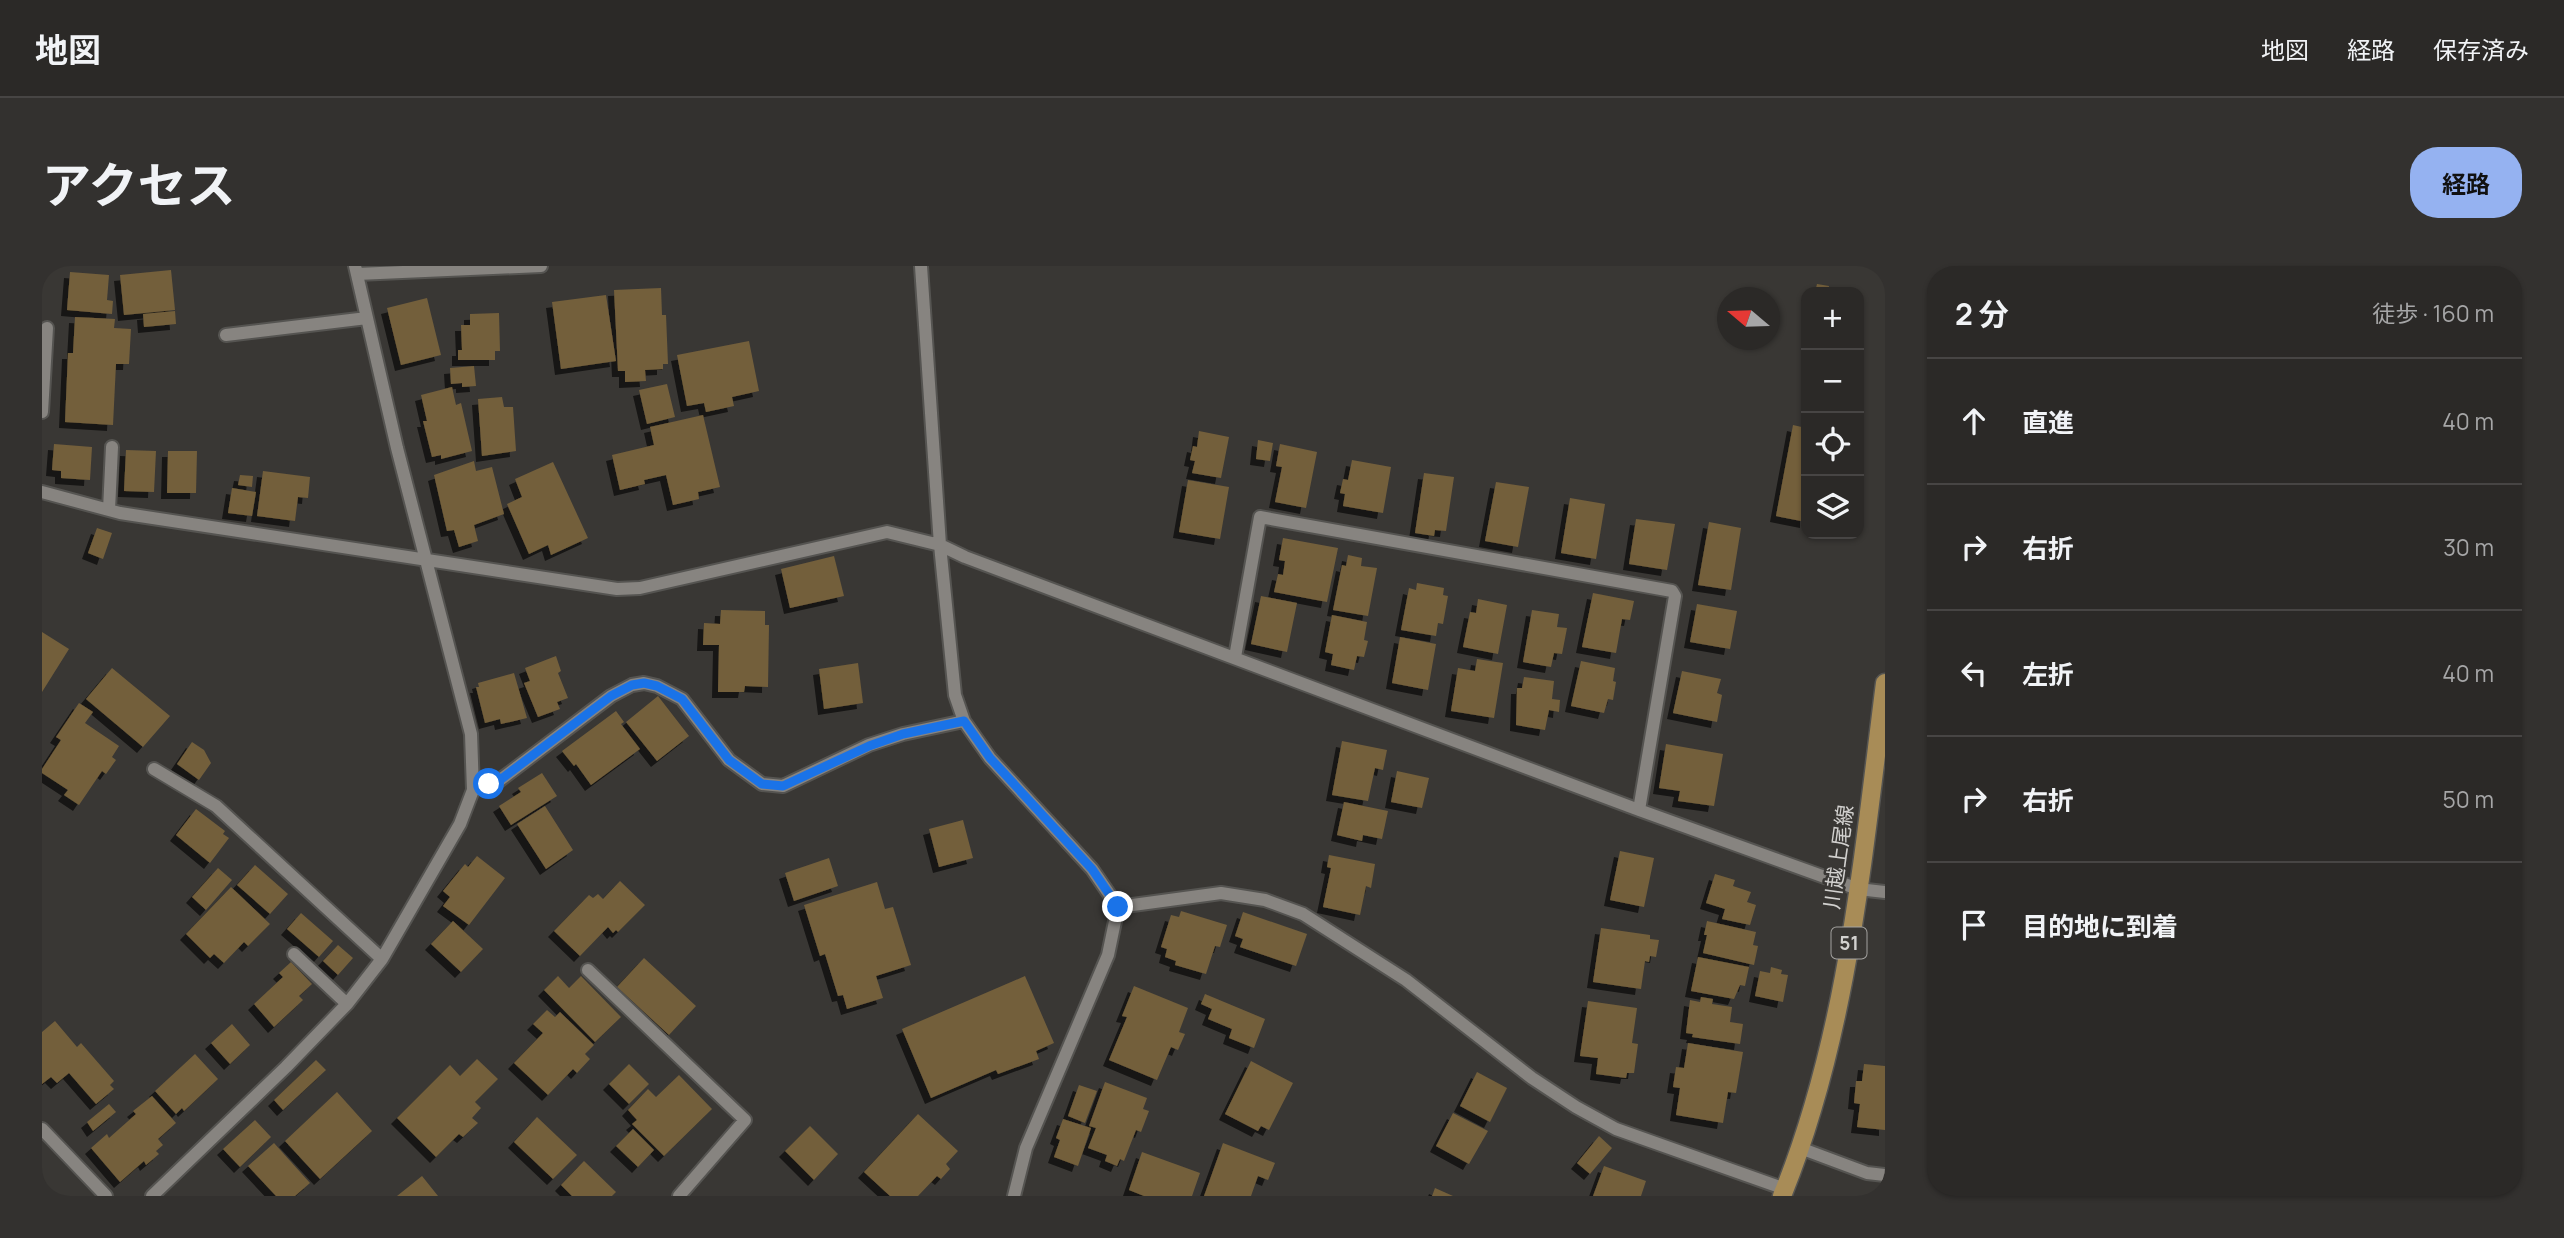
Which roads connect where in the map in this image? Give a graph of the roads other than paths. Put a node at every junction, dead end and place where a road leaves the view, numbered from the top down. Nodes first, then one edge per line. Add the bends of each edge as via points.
1 (541, 266) edge
2 (921, 266) edge
3 (356, 270) edge
4 (367, 318) junction
5 (47, 328) dead end
6 (226, 335) dead end
7 (42, 412) edge
8 (111, 447) dead end
9 (42, 492) edge
10 (109, 510) junction
11 (940, 545) junction
12 (425, 561) junction
13 (1236, 657) junction
14 (1885, 683) edge
15 (964, 721) junction
16 (1881, 748) edge
17 (154, 769) dead end
18 (473, 790) junction
19 (1639, 810) junction
20 (1858, 889) junction
21 (1885, 892) edge
22 (1118, 907) junction
23 (294, 954) dead end
24 (382, 959) junction
25 (588, 970) dead end
26 (347, 1004) junction
27 (42, 1129) edge
28 (1800, 1148) junction
29 (1885, 1175) edge
30 (1783, 1192) edge
31 (106, 1196) edge
32 (152, 1196) edge
33 (678, 1196) edge
34 (1014, 1196) edge

1 - 3 street
2 - 11 street
3 - 4 street
4 - 6 street
4 - 12 street
5 - 7 street
8 - 10 street
9 - 10 street
10 - 12 street
11 - 12 street via 887,532 640,588 617,589
11 - 13 street
11 - 15 street via 955,695
12 - 18 street via 471,734
13 - 19 street
13 - 19 street via 1260,517 1672,591 1675,596
14 - 16 main road, 川越上尾線 / 51
15 - 18 street via 869,746 783,786 762,784 729,760 682,699 644,683 611,696 500,780
15 - 22 street via 990,758 1092,869
16 - 20 main road, 川越上尾線 / 51
17 - 24 street via 216,806
18 - 24 street via 460,824
19 - 20 street
20 - 21 street
20 - 28 main road, 川越上尾線 / 51 via 1831,1041
22 - 30 street via 1221,893 1265,900 1303,914 1406,981 1576,1107 1616,1129
22 - 34 street via 1108,955 1026,1148
23 - 26 street
24 - 26 street
25 - 33 street via 746,1120
26 - 32 street
27 - 31 street
28 - 29 street via 1867,1173
28 - 30 main road, 川越上尾線 / 51

